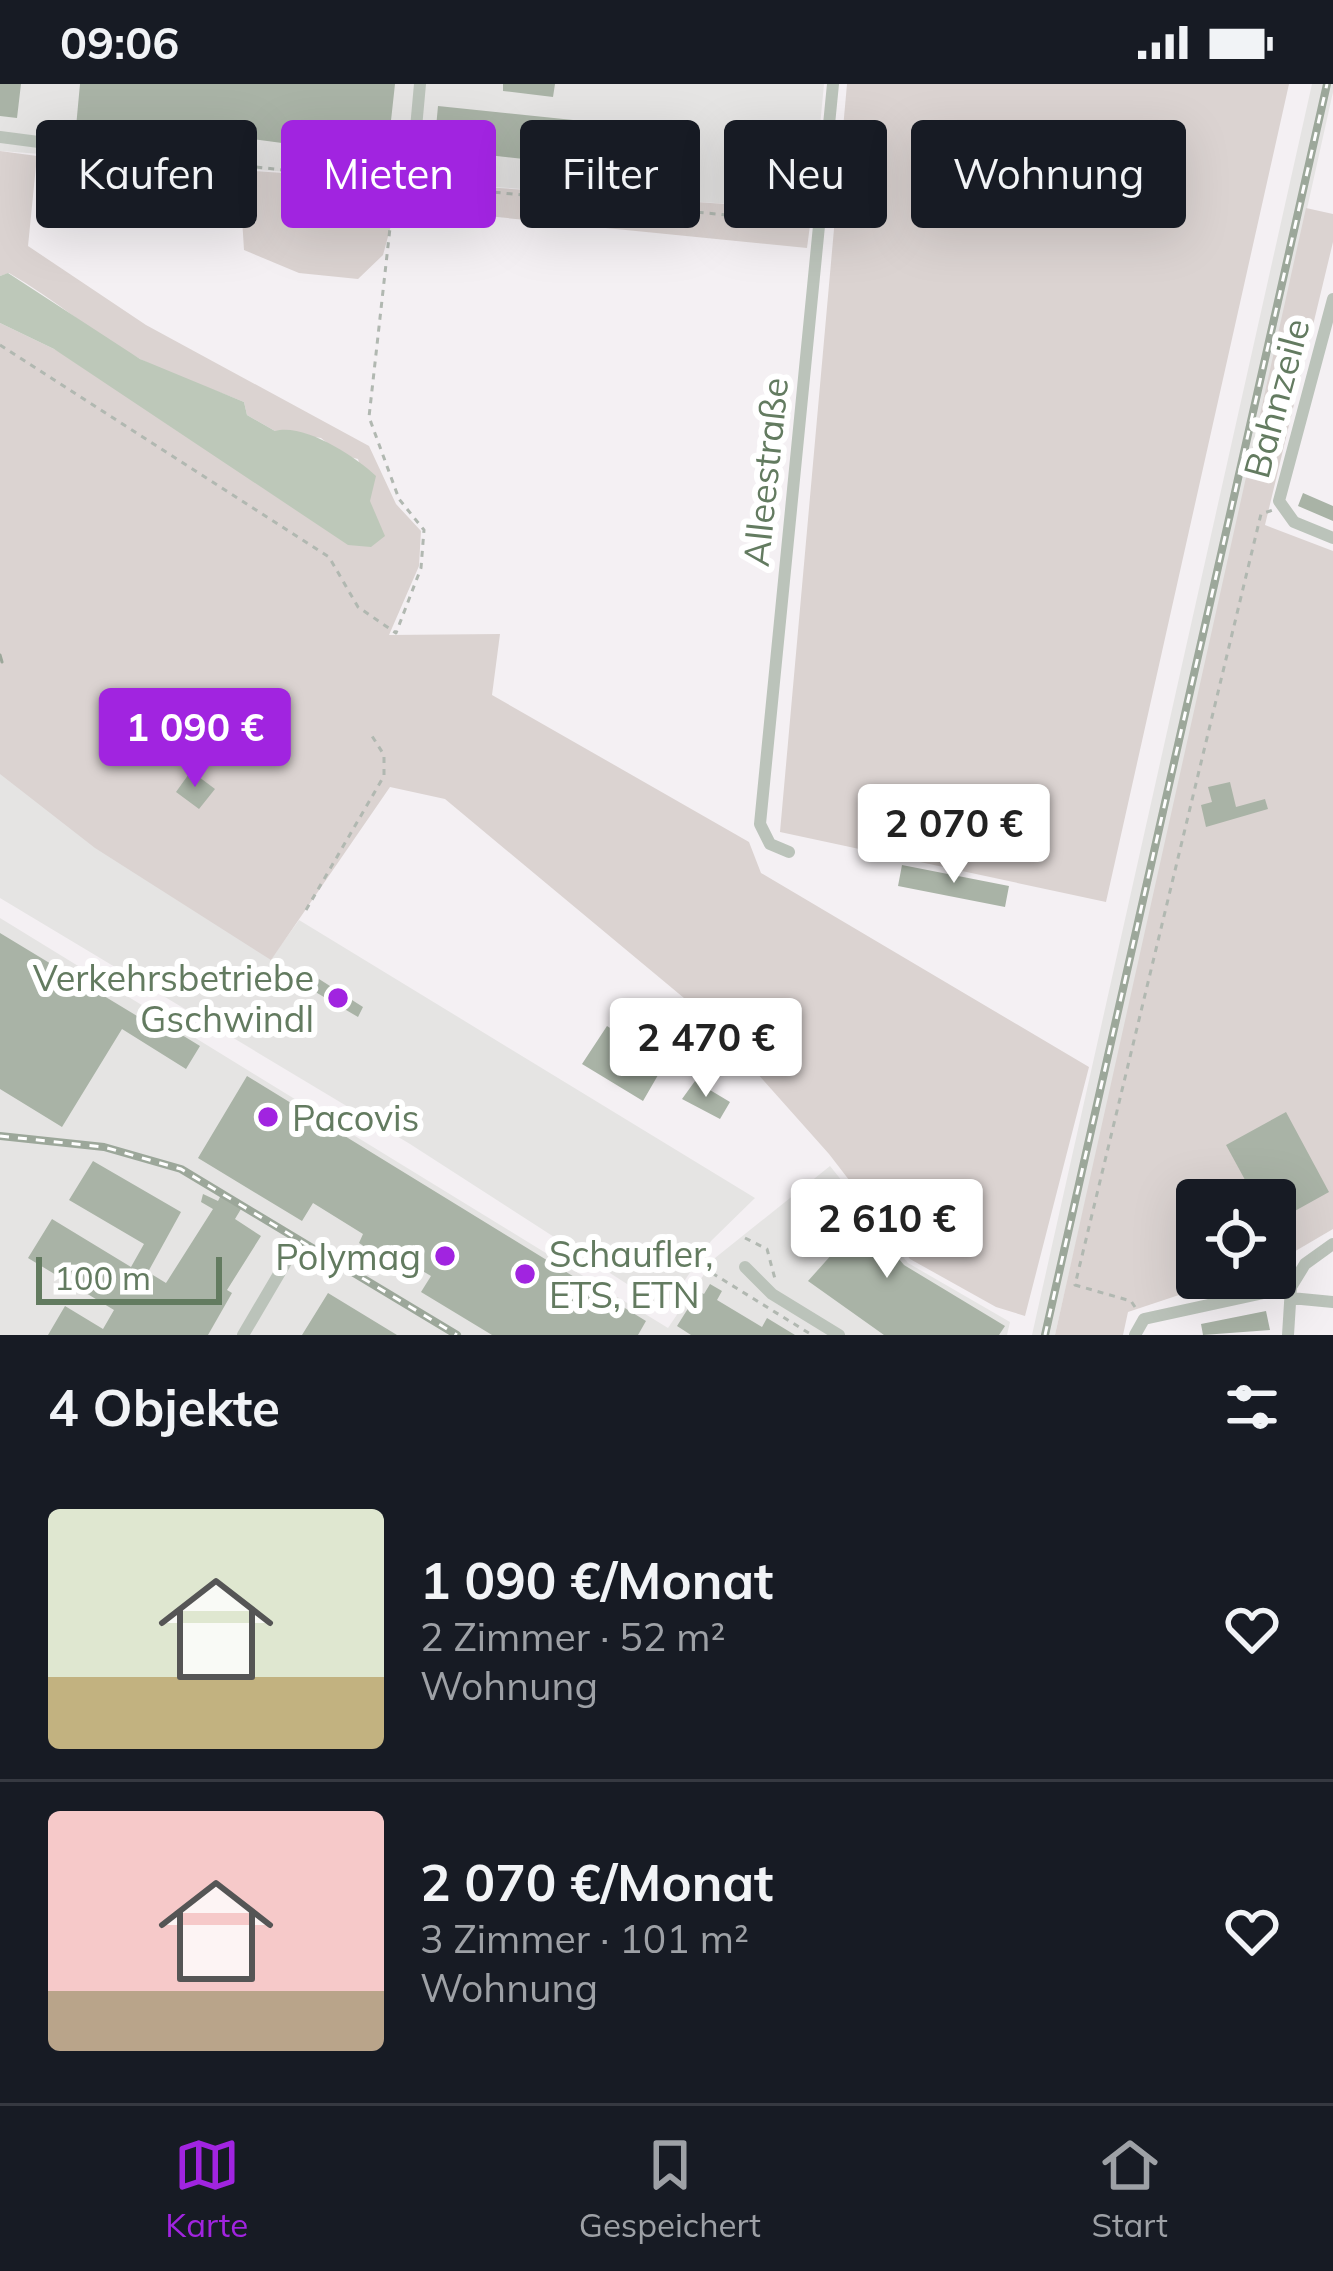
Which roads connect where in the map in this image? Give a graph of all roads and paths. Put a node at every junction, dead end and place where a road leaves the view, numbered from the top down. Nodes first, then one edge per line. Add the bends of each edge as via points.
1 (420, 84) edge
2 (833, 84) edge
3 (417, 120) edge
4 (830, 120) edge
5 (0, 137) edge
6 (36, 141) edge
7 (496, 192) edge
8 (724, 215) edge
9 (390, 228) edge
10 (820, 228) edge
11 (1333, 298) edge
12 (0, 345) edge
13 (1282, 510) junction
14 (1333, 538) edge
15 (373, 736) dead end
16 (789, 852) dead end
17 (306, 910) dead end
18 (745, 1238) dead end
19 (1333, 1244) edge
20 (286, 1262) dead end
21 (745, 1268) dead end
22 (712, 1273) dead end
23 (1296, 1283) edge
24 (778, 1289) dead end
25 (1296, 1294) edge
26 (1263, 1299) edge
27 (1291, 1299) edge
28 (1333, 1302) edge
29 (1139, 1326) edge
30 (243, 1335) edge
31 (812, 1335) edge
32 (839, 1335) edge
33 (1288, 1335) edge

1 - 3 street
2 - 4 street, Alleestraße
5 - 6 street
7 - 8 path
9 - 12 path via 369,417 399,499 424,530 421,568 396,633 358,607 329,557
10 - 16 street, Alleestraße via 760,824 770,844
11 - 13 street, Bahnzeile
13 - 14 street
13 - 29 path via 1261,514 1075,1285 1131,1300
15 - 17 path via 384,776
18 - 24 path via 767,1249
19 - 23 street via 1305,1264
20 - 30 street
21 - 32 street
22 - 31 path
25 - 28 street
26 - 29 street
27 - 33 street

